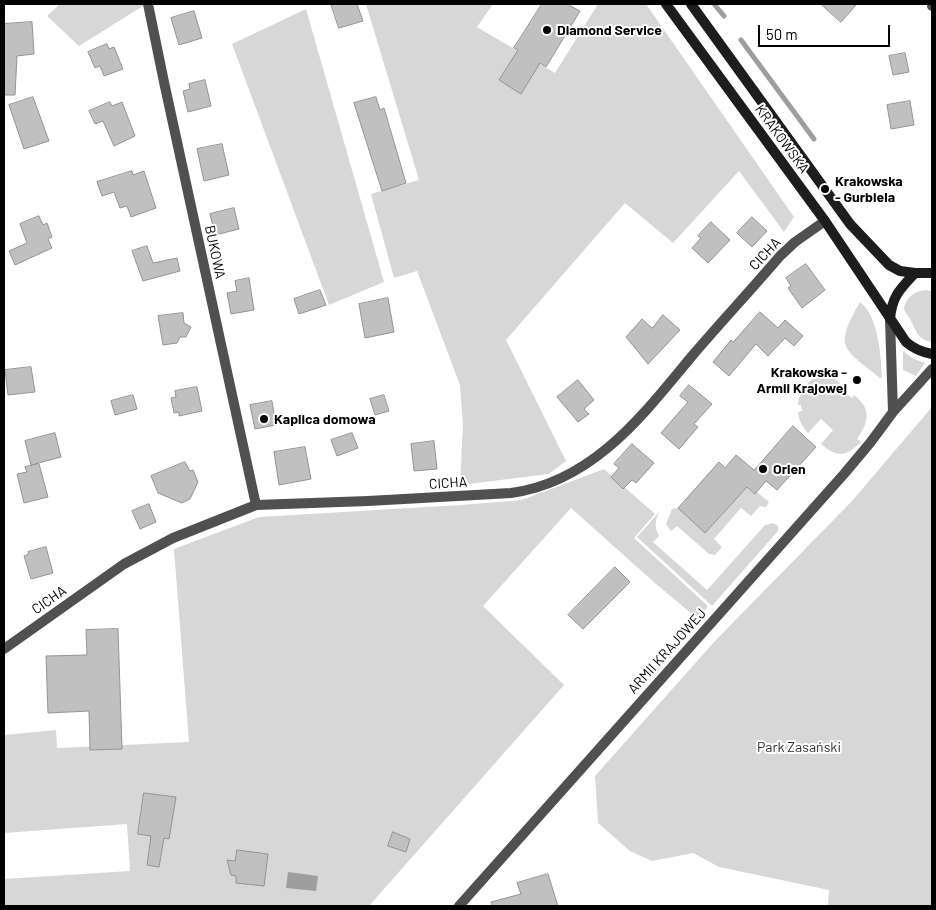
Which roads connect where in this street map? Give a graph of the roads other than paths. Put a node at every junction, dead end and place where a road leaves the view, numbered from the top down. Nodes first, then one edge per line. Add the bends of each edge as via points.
1 (148, 4) edge
2 (666, 4) edge
3 (691, 4) edge
4 (825, 221) junction
5 (932, 272) edge
6 (915, 273) junction
7 (890, 318) junction
8 (932, 354) edge
9 (932, 369) edge
10 (893, 412) junction
11 (256, 505) junction
12 (4, 649) edge
13 (458, 906) edge

1 - 11 street, BUKOWA
2 - 4 main road, KRAKOWSKA
3 - 6 main road, KRAKOWSKA via 850,224 889,265
4 - 7 main road, KRAKOWSKA
4 - 11 street, CICHA via 780,256 628,430 595,458 566,476 531,490 511,493
5 - 6 main road, KRAKOWSKA
6 - 7 main road via 895,295
7 - 8 main road, KRAKOWSKA via 906,342 913,348
7 - 10 street
9 - 10 street, ARMII KRAJOWEJ
10 - 13 street, ARMII KRAJOWEJ via 835,484
11 - 12 street, CICHA via 173,538 124,564

